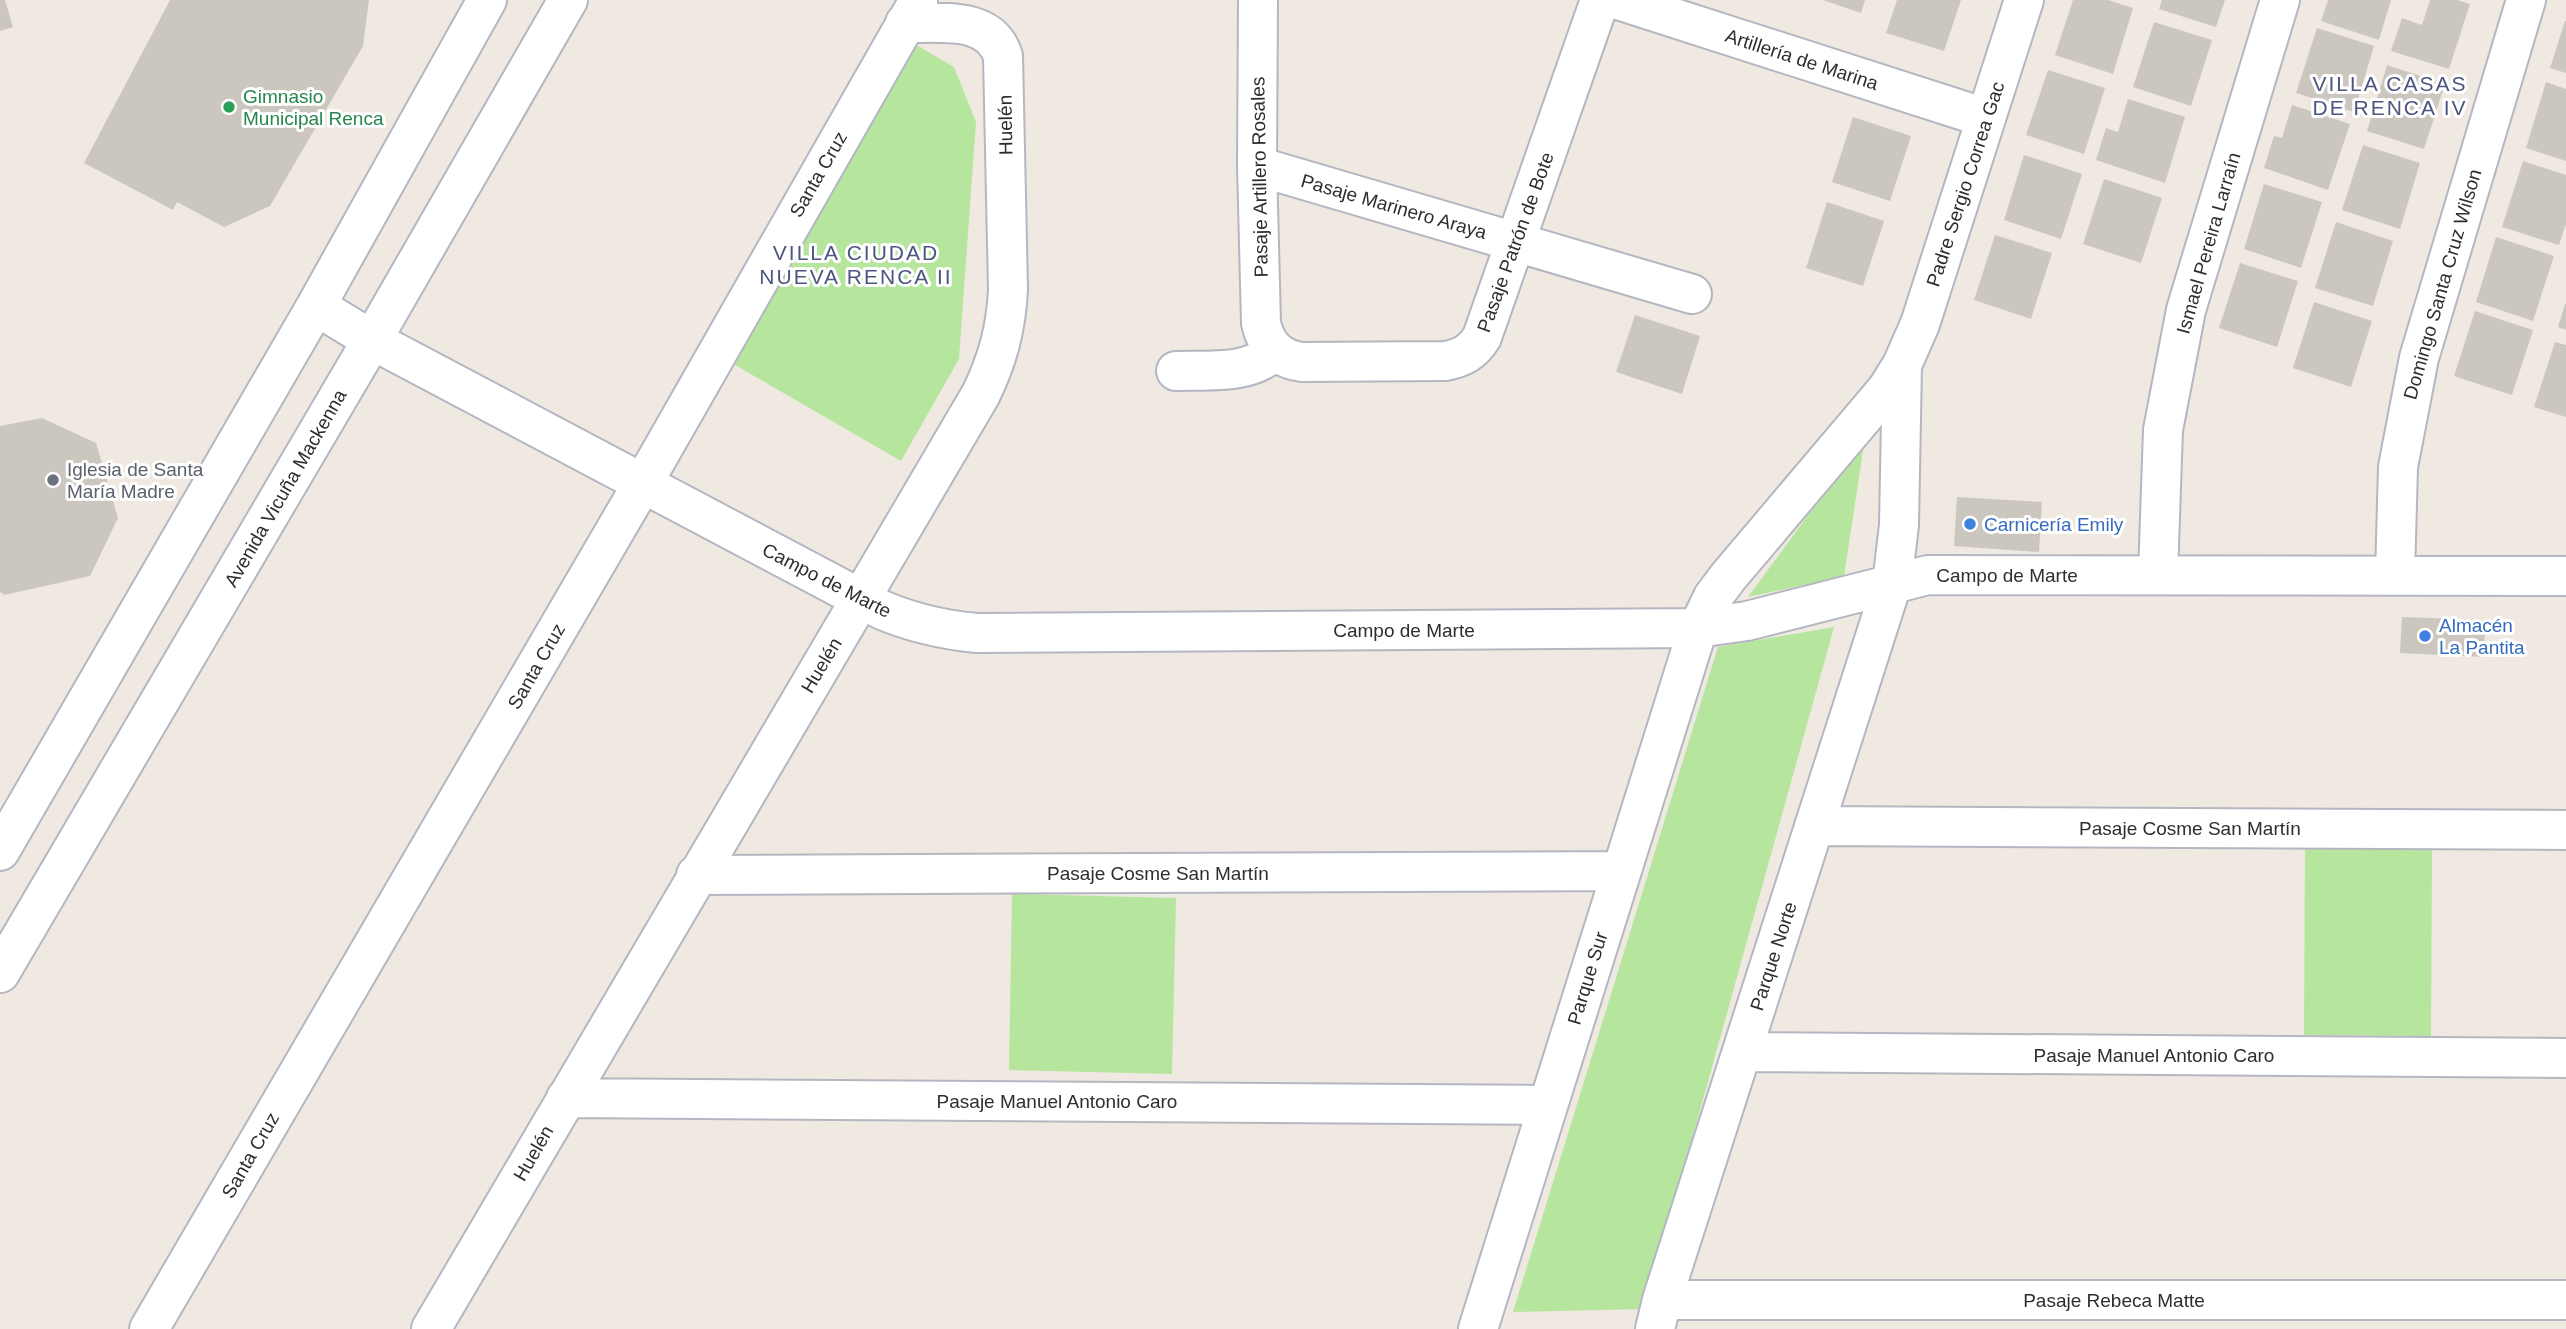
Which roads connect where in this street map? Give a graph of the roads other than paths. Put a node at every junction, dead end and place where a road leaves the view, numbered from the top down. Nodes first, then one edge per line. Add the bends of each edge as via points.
1 (487, 0) edge
2 (568, 0) edge
3 (1258, 0) edge
4 (1600, 0) edge
5 (1618, 0) edge
6 (2024, 0) edge
7 (2280, 0) edge
8 (2526, 0) edge
9 (912, 12) edge
10 (1986, 118) junction
11 (1257, 166) junction
12 (1516, 241) junction
13 (1692, 294) dead end
14 (316, 306) junction
15 (372, 340) junction
16 (1275, 351) junction
17 (1902, 365) junction
18 (1176, 371) dead end
19 (642, 483) junction
20 (2158, 575) junction
21 (2395, 575) junction
22 (2566, 576) edge
23 (1892, 584) junction
24 (862, 598) junction
25 (1698, 628) junction
26 (1814, 826) junction
27 (2566, 830) edge
28 (0, 851) edge
29 (1621, 871) junction
30 (696, 875) junction
31 (0, 973) edge
32 (1742, 1052) junction
33 (2566, 1058) edge
34 (566, 1098) junction
35 (1548, 1105) junction
36 (2566, 1300) edge
37 (1658, 1314) edge
38 (149, 1329) edge
39 (430, 1329) edge
40 (1478, 1329) edge

1 - 14 street
2 - 15 street, Avenida Vicuña Mackenna
3 - 11 street, Pasaje Artillero Rosales
4 - 12 street, Pasaje Patrón de Bote
5 - 10 street, Artillería de Marina
6 - 10 street, Padre Sergio Correa Gac
7 - 20 street, Ismael Pereira Larraín via 2186,310 2163,430
8 - 21 street, Domingo Santa Cruz Wilson via 2419,358 2398,467
9 - 19 street, Santa Cruz
9 - 24 street, Huelén via 983,30 1000,46 1007,319 1001,347 981,394
10 - 17 street, Padre Sergio Correa Gac via 1920,324
11 - 12 street, Pasaje Marinero Araya
11 - 16 street, Pasaje Artillero Rosales via 1261,323
12 - 13 street, Pasaje Marinero Araya
12 - 16 street, Pasaje Patrón de Bote via 1482,337 1457,359 1303,362
14 - 15 street, Campo de Marte
14 - 28 street
15 - 19 street, Campo de Marte
15 - 31 street, Avenida Vicuña Mackenna
16 - 18 street via 1242,368
17 - 23 street, Padre Sergio Correa Gac via 1899,525
17 - 25 street, Padre Sergio Correa Gac via 1870,411 1728,577
19 - 24 street, Campo de Marte
19 - 38 street, Santa Cruz
20 - 21 street, Campo de Marte
20 - 23 street, Campo de Marte via 1928,575
21 - 22 street, Campo de Marte
23 - 25 street, Campo de Marte via 1747,621
23 - 26 street, Parque Norte
24 - 25 street, Campo de Marte via 905,620 977,633
24 - 30 street, Huelén
25 - 29 street, Parque Sur
26 - 27 street, Pasaje Cosme San Martín
26 - 32 street, Parque Norte
29 - 30 street, Pasaje Cosme San Martín
29 - 35 street, Parque Sur
30 - 34 street, Huelén
32 - 33 street, Pasaje Manuel Antonio Caro
32 - 37 street, Parque Norte
34 - 35 street, Pasaje Manuel Antonio Caro
34 - 39 street, Huelén
35 - 40 street, Parque Sur
36 - 37 street, Pasaje Rebeca Matte

